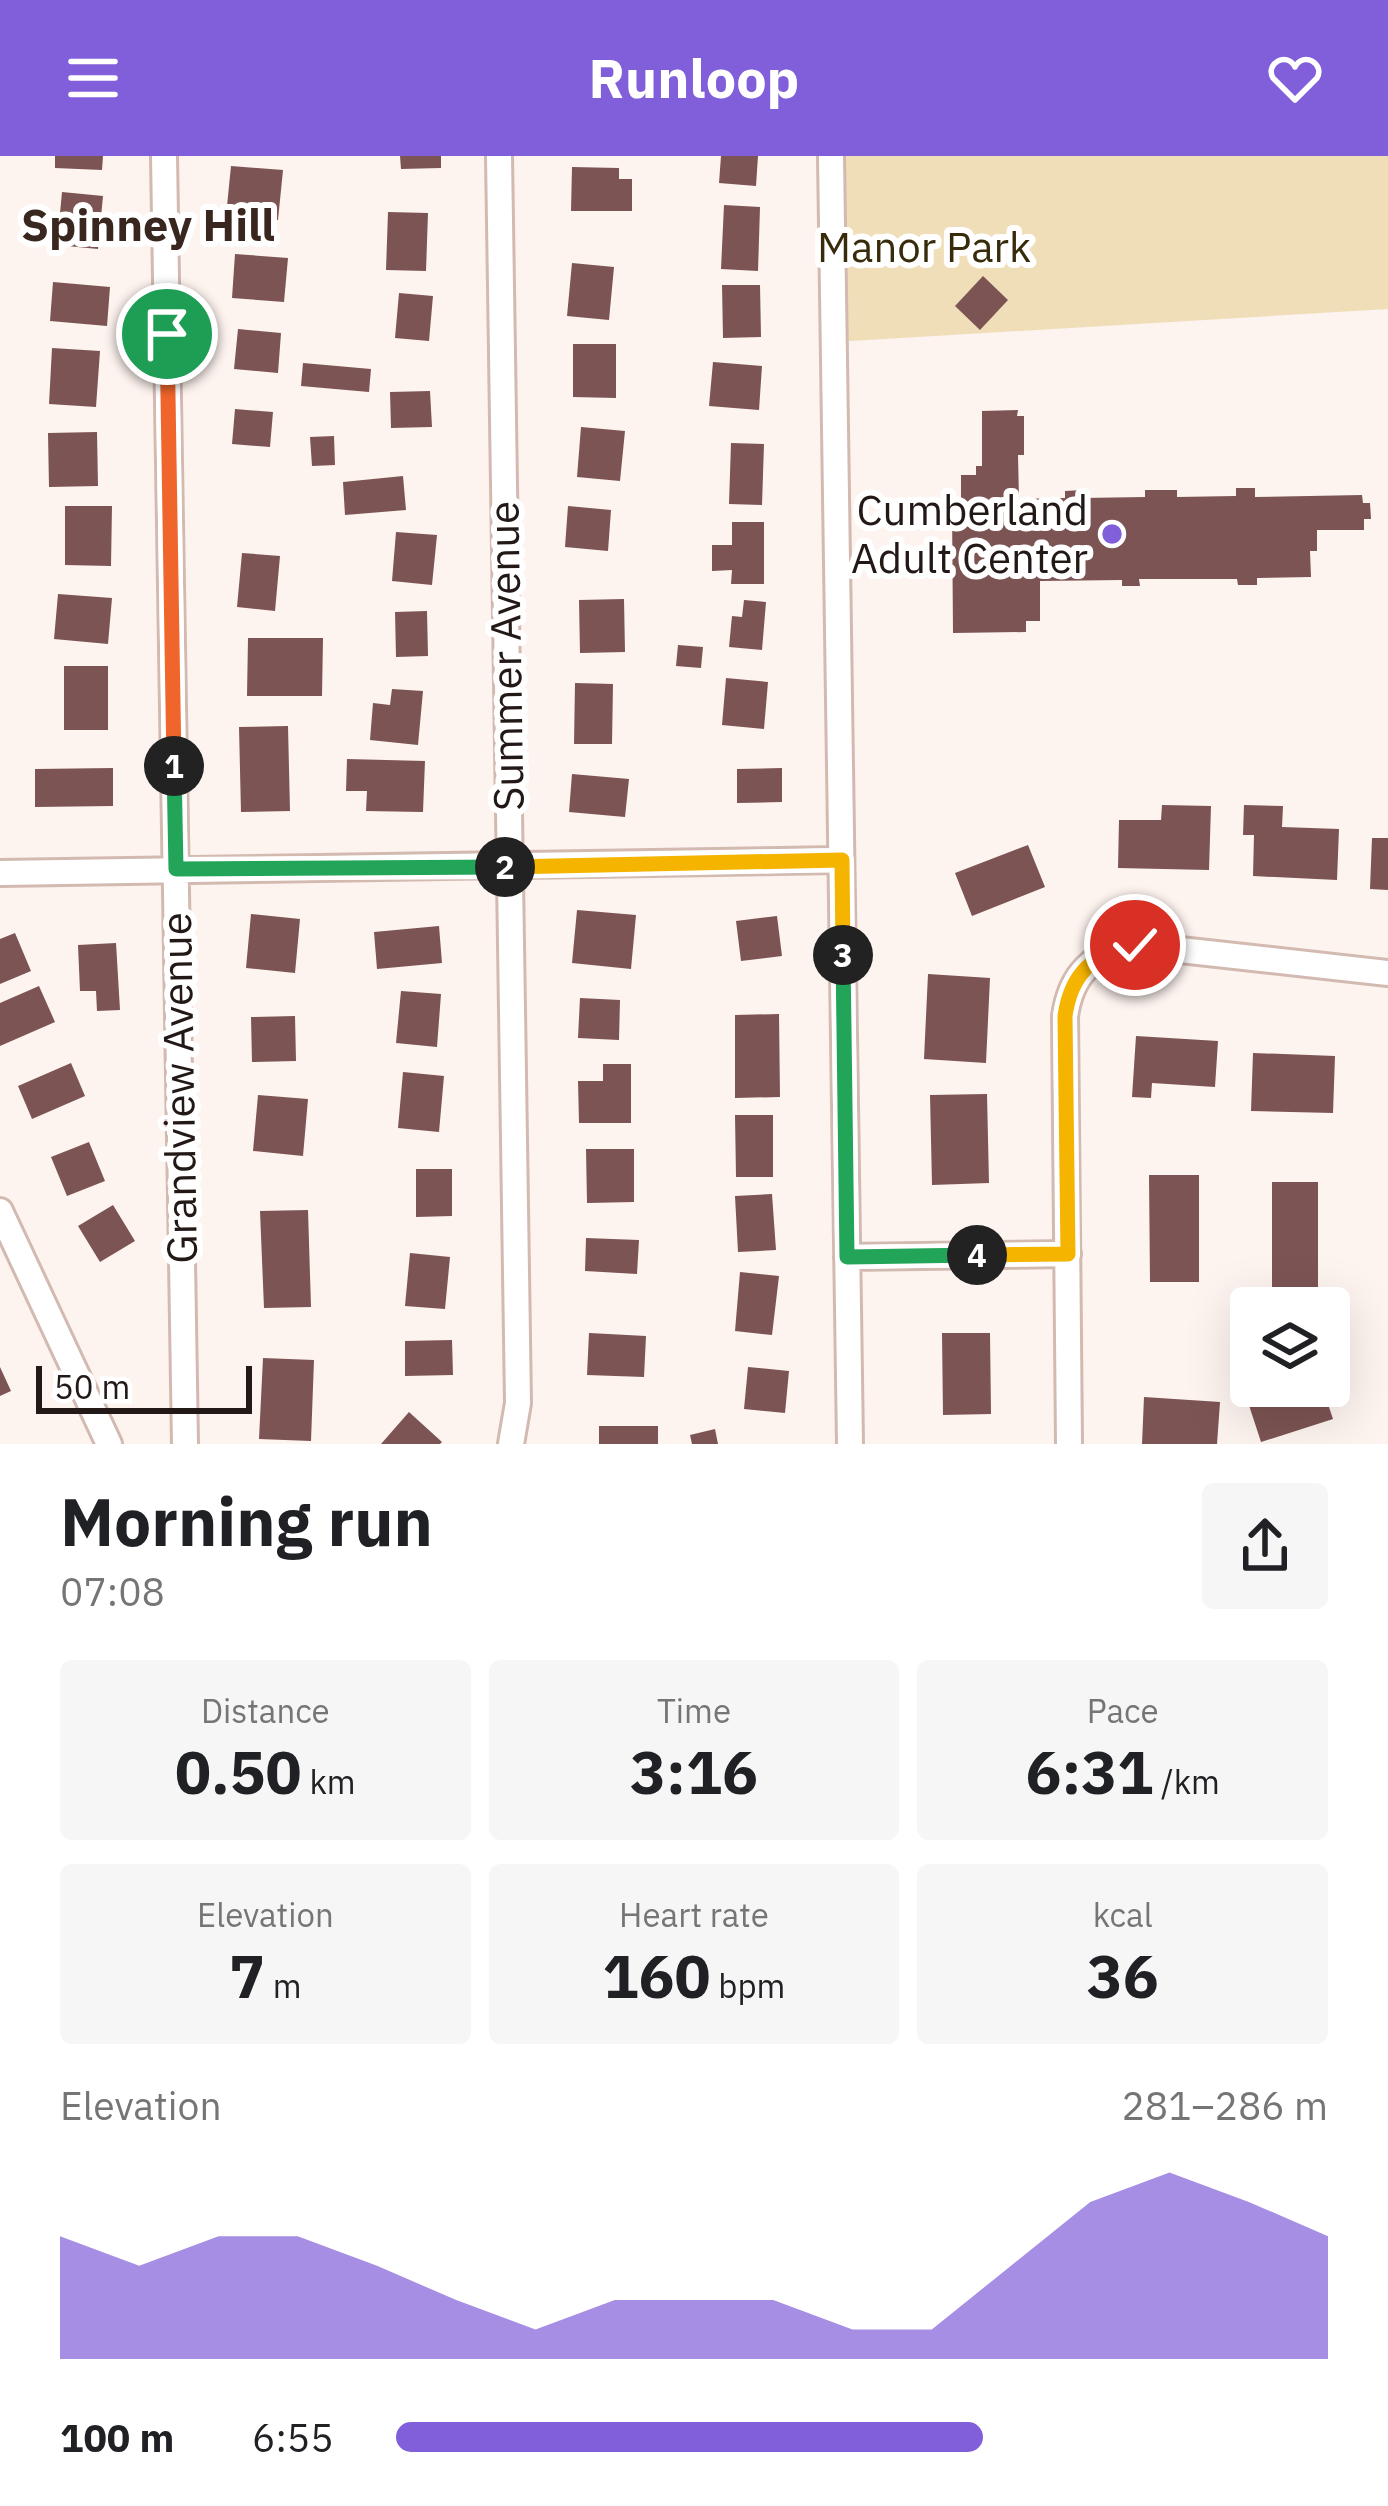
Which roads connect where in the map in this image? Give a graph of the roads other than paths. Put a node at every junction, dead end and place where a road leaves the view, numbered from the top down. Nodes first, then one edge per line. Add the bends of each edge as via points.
1 (164, 156) edge
2 (499, 156) edge
3 (831, 156) edge
4 (842, 860) junction
5 (510, 867) junction
6 (176, 869) junction
7 (0, 873) edge
8 (1388, 973) edge
9 (0, 1210) edge
10 (1068, 1254) junction
11 (847, 1257) junction
12 (110, 1444) edge
13 (185, 1444) edge
14 (511, 1444) edge
15 (850, 1444) edge
16 (1069, 1444) edge

1 - 6 street, Grandview Avenue
2 - 5 street, Summer Avenue
3 - 4 street
4 - 5 street
4 - 11 street
5 - 6 street
5 - 14 street, Summer Avenue via 518,1403
6 - 7 street
6 - 13 street, Grandview Avenue
8 - 10 street via 1135,945 1085,966 1065,1016
9 - 12 street
10 - 11 street
10 - 16 street
11 - 15 street

